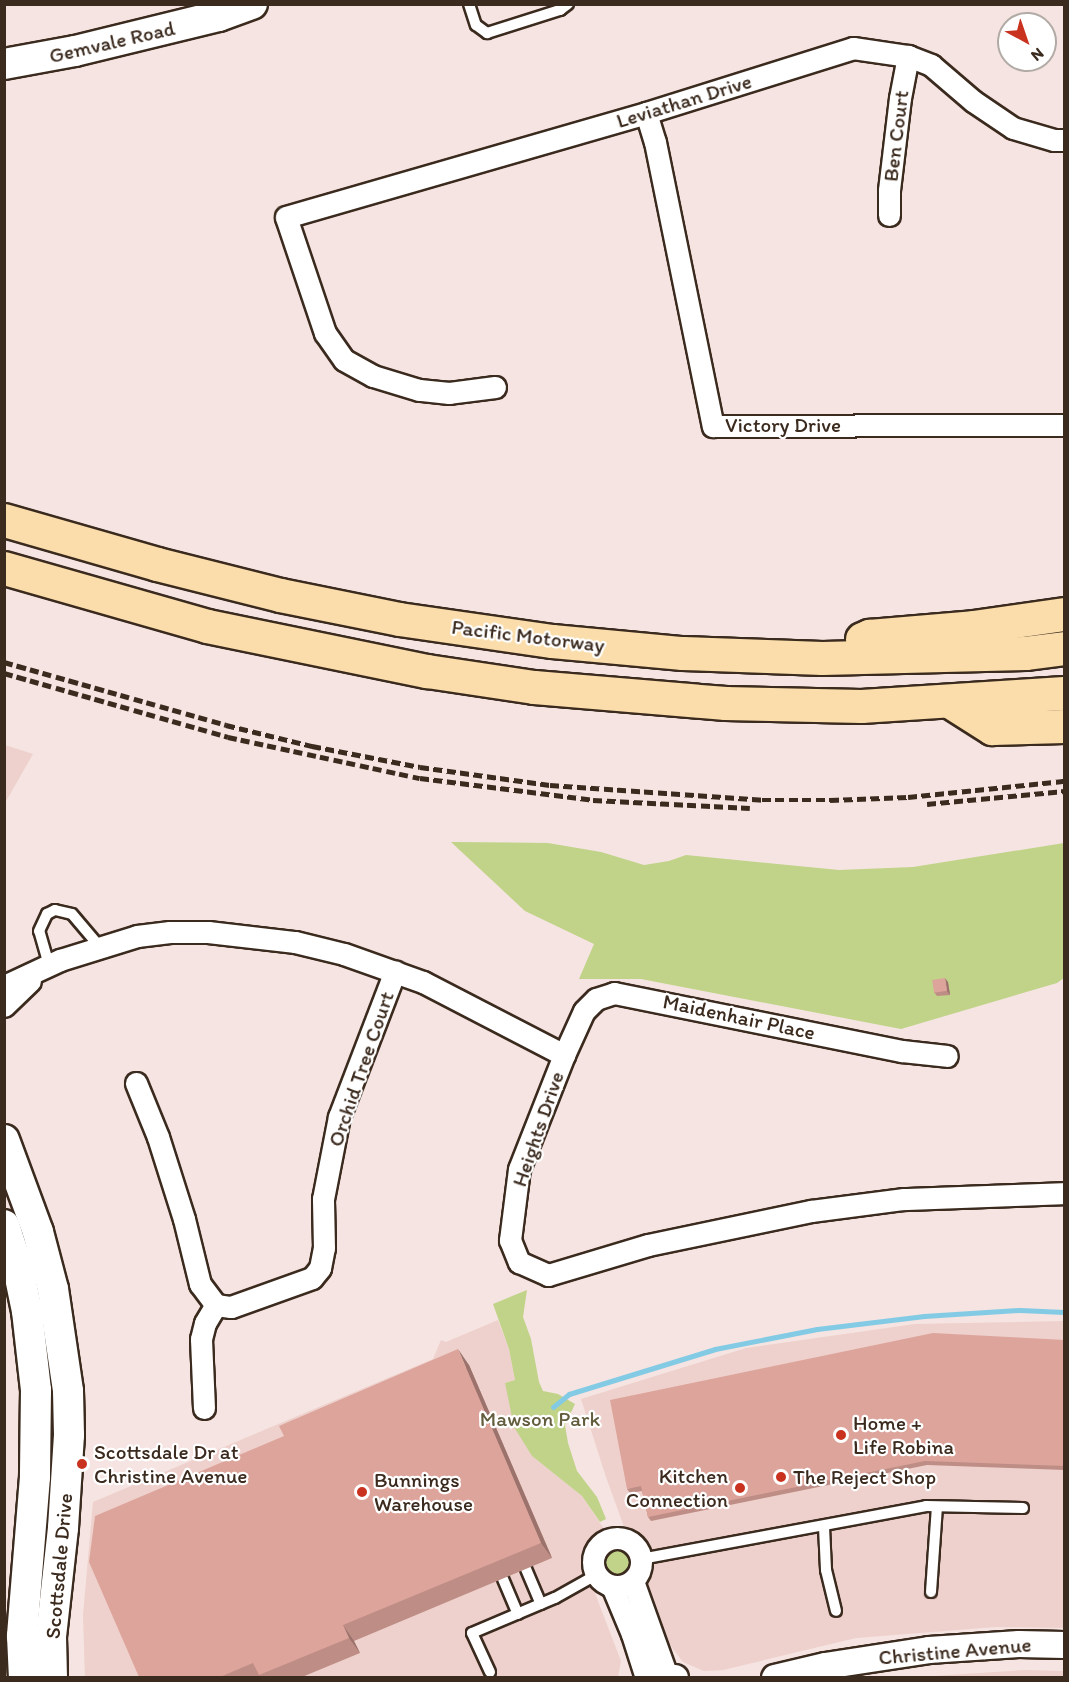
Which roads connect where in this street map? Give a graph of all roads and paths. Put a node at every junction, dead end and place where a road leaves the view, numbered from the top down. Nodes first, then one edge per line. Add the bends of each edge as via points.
1 (252, 4) edge
2 (469, 4) edge
3 (568, 4) edge
4 (908, 56) junction
5 (4, 64) edge
6 (646, 113) junction
7 (1065, 140) edge
8 (889, 215) dead end
9 (495, 387) dead end
10 (1065, 425) edge
11 (4, 520) edge
12 (4, 568) edge
13 (1065, 614) edge
14 (1065, 648) edge
15 (822, 658) junction
16 (1065, 693) edge
17 (951, 702) junction
18 (1065, 726) edge
19 (99, 946) junction
20 (49, 965) junction
21 (395, 971) junction
22 (4, 986) edge
23 (4, 1006) edge
24 (564, 1055) junction
25 (947, 1056) dead end
26 (136, 1083) dead end
27 (4, 1140) edge
28 (1065, 1193) edge
29 (4, 1225) edge
30 (11, 1270) edge
31 (216, 1305) junction
32 (204, 1408) dead end
33 (937, 1507) junction
34 (1023, 1508) dead end
35 (825, 1527) junction
36 (641, 1559) junction
37 (526, 1569) dead end
38 (503, 1579) dead end
39 (614, 1581) junction
40 (931, 1592) dead end
41 (541, 1604) junction
42 (836, 1611) dead end
43 (518, 1614) junction
44 (1065, 1645) edge
45 (490, 1672) dead end
46 (29, 1674) edge
47 (662, 1677) edge
48 (775, 1677) edge

1 - 5 main road, Gemvale Road via 219,16 75,51
2 - 3 lane via 476,25 487,33
4 - 6 street, Leviathan Drive via 853,48
4 - 7 street, Leviathan Drive via 931,64 973,101 1013,128
4 - 8 street, Ben Court via 897,121
6 - 9 street, Leviathan Drive via 286,217 325,333 344,360 373,376 419,390 449,393
6 - 10 street, Victory Drive via 714,426
11 - 15 highway, Pacific Motorway via 280,595 399,619 552,641 670,652
12 - 17 highway via 207,626 427,671 534,687 725,703
13 - 15 highway via 869,636
14 - 15 highway, Pacific Motorway via 1024,653
16 - 17 highway
17 - 18 highway via 992,728
19 - 20 street, Heights Drive
19 - 20 lane via 72,914 55,910 47,914 39,931
19 - 21 street, Heights Drive via 137,936 208,932 295,942
20 - 22 street, Heights Drive
20 - 23 street, Heights Drive
21 - 24 street, Heights Drive
21 - 31 street, Orchid Tree Court via 339,1117 323,1199 324,1248 320,1268 312,1278 263,1298 231,1307
24 - 25 street, Maidenhair Place via 584,1011 597,999 614,993 902,1051
24 - 28 street, Heights Drive via 519,1169 510,1240 519,1262 548,1275 648,1245 811,1211 904,1199
26 - 31 street via 158,1137 200,1284
27 - 46 main road, Scottsdale Drive via 38,1232 53,1289 68,1391 63,1528 51,1637
29 - 30 main road, Scottsdale Drive
30 - 46 main road, Scottsdale Drive via 27,1311 36,1390 34,1478 22,1636
31 - 32 street via 201,1339
33 - 34 lane
33 - 35 lane
33 - 40 lane
35 - 36 lane
35 - 42 lane via 826,1570
36 - 39 street via 641,1567
36 - 39 street via 639,1551 627,1540 604,1542 593,1561
37 - 41 lane
38 - 43 lane
39 - 41 lane
39 - 47 street
41 - 43 lane
43 - 45 lane via 472,1632
44 - 48 street, Christine Avenue via 929,1650

